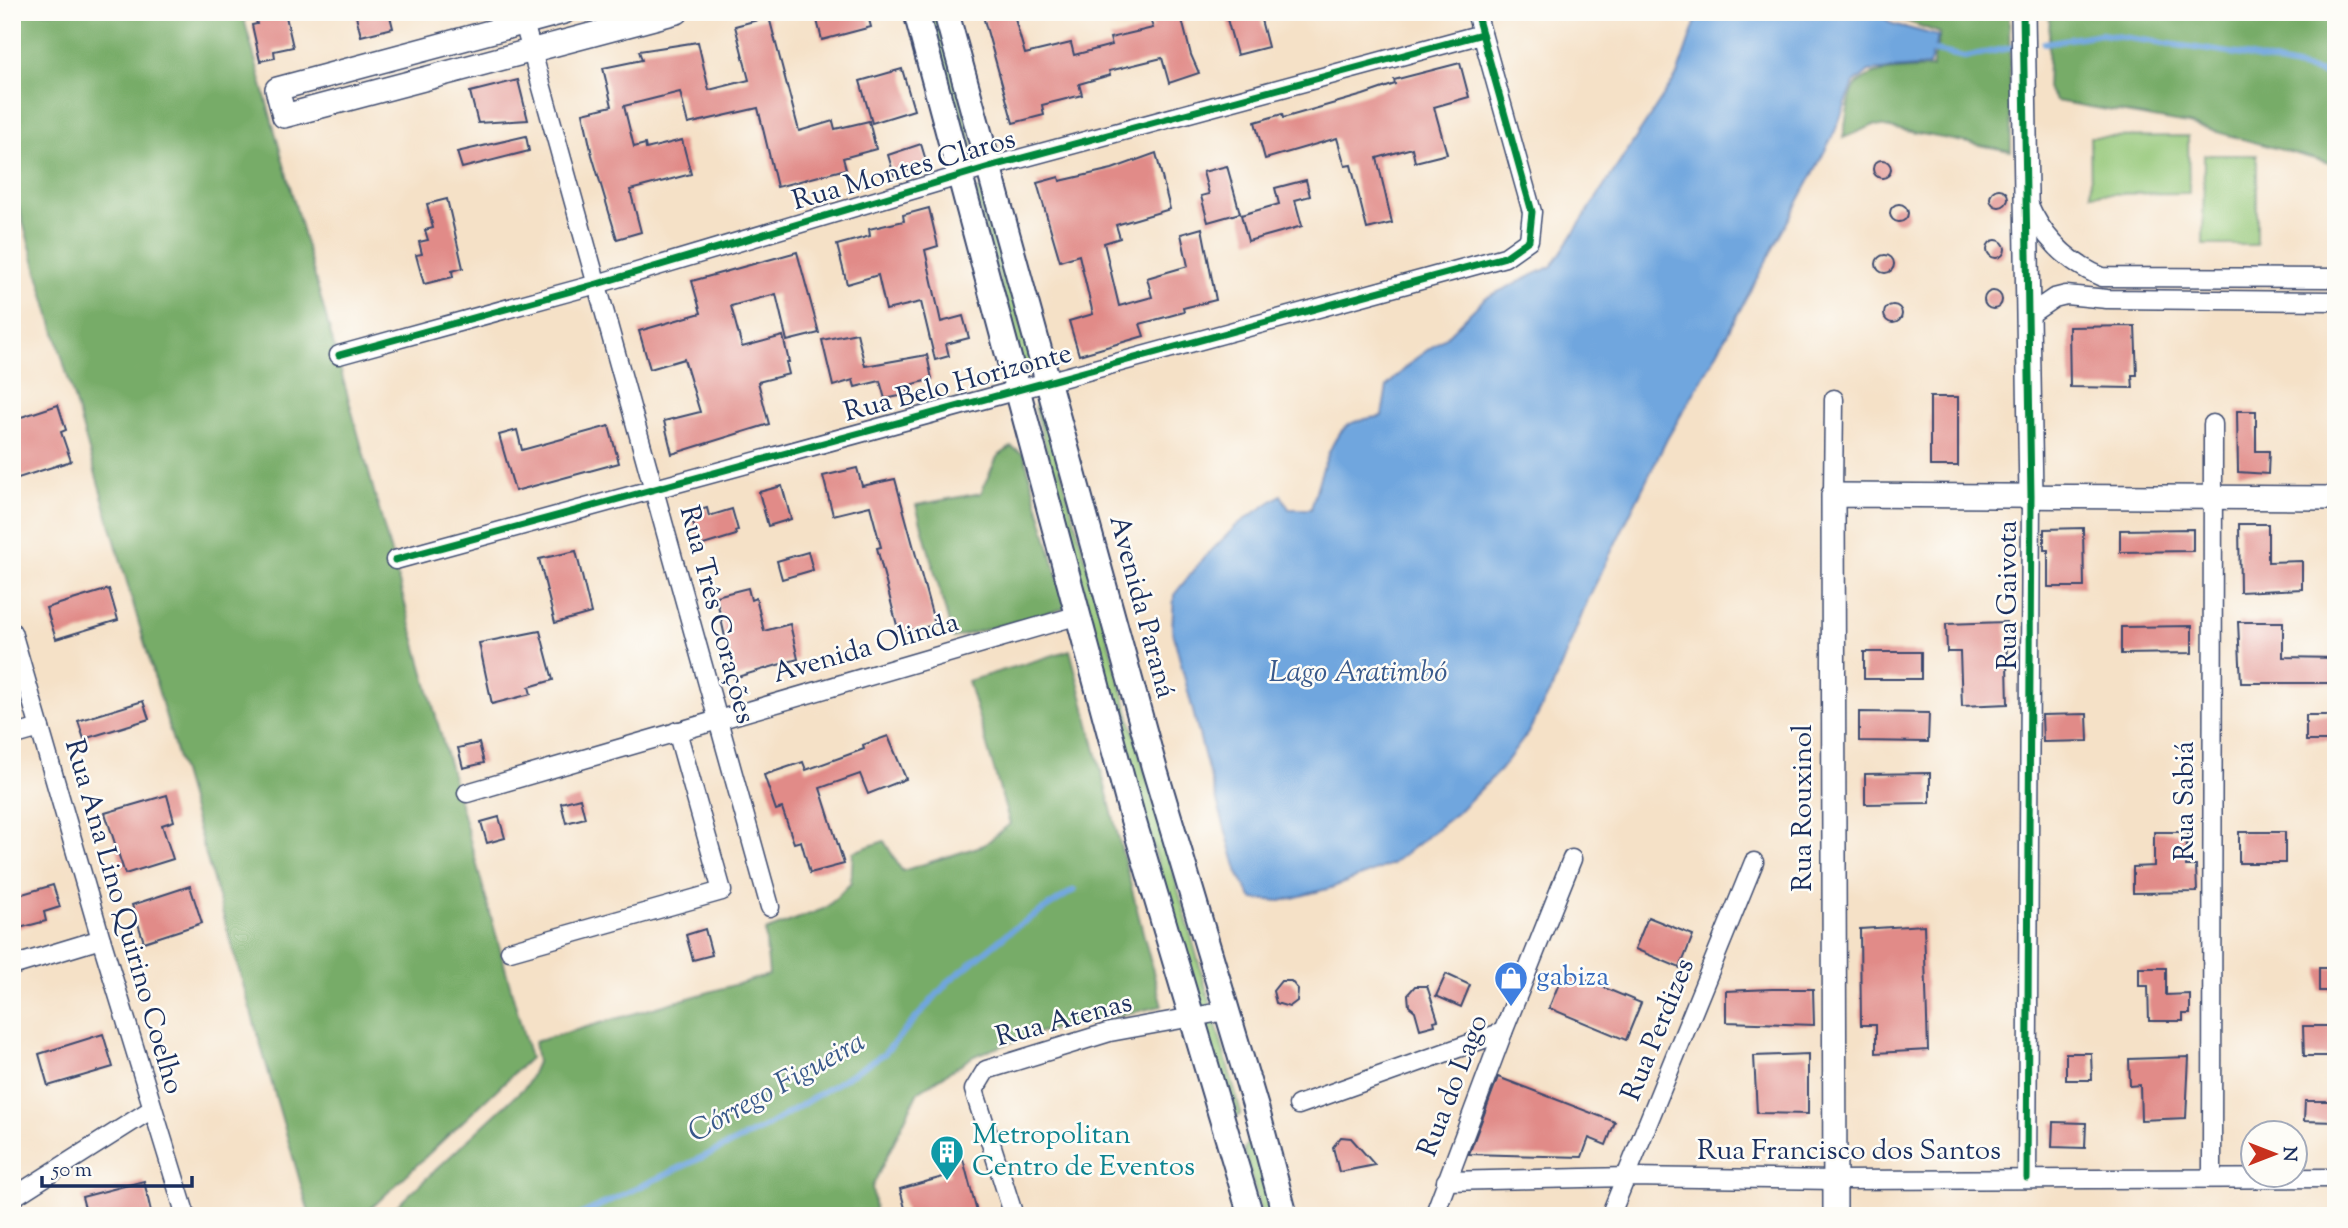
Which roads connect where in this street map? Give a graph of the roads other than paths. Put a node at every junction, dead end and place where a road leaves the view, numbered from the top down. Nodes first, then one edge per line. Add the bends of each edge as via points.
1 (564, 12) edge
2 (677, 12) edge
3 (916, 12) edge
4 (946, 12) edge
5 (1476, 12) edge
6 (2023, 12) edge
7 (523, 17) edge
8 (1482, 34) junction
9 (531, 49) junction
10 (989, 167) junction
11 (957, 176) junction
12 (2025, 196) junction
13 (2092, 272) junction
14 (2184, 278) junction
15 (2336, 278) edge
16 (597, 284) junction
17 (2080, 296) junction
18 (2183, 300) junction
19 (2336, 301) edge
20 (2029, 314) junction
21 (339, 355) dead end
22 (1047, 381) junction
23 (1017, 390) junction
24 (1834, 399) dead end
25 (2213, 424) dead end
26 (654, 489) junction
27 (1833, 495) junction
28 (2031, 496) junction
29 (2213, 497) junction
30 (2336, 498) edge
31 (395, 559) dead end
32 (1079, 615) junction
33 (12, 632) edge
34 (717, 719) junction
35 (40, 727) junction
36 (677, 731) junction
37 (12, 736) edge
38 (467, 793) dead end
39 (1572, 859) dead end
40 (1754, 862) dead end
41 (770, 908) dead end
42 (101, 939) junction
43 (510, 951) dead end
44 (12, 966) edge
45 (1226, 1011) junction
46 (1193, 1018) junction
47 (1503, 1031) junction
48 (1298, 1105) dead end
49 (152, 1110) junction
50 (1628, 1177) junction
51 (2027, 1178) junction
52 (2212, 1178) junction
53 (2336, 1178) edge
54 (1835, 1180) junction
55 (1446, 1181) junction
56 (12, 1198) edge
57 (186, 1216) edge
58 (1014, 1216) edge
59 (1251, 1216) edge
60 (1285, 1216) edge
61 (1434, 1216) edge
62 (1610, 1216) edge
63 (1835, 1216) edge

1 - 7 street
2 - 9 street
3 - 11 main road
4 - 10 main road, Avenida Paraná
5 - 8 street
6 - 12 street, Rua Gaivota
7 - 9 street, Rua Três Corações
7 - 9 street via 277,89 284,116
8 - 10 street, Rua Montes Claros
8 - 22 street, Rua Belo Horizonte via 1532,212 1529,240 1505,257
9 - 16 street, Rua Três Corações
10 - 11 street, Rua Montes Claros
10 - 22 main road, Avenida Paraná
11 - 16 street, Rua Montes Claros
11 - 23 main road
12 - 13 street via 2052,243
12 - 20 street, Rua Gaivota
13 - 14 street via 2116,278
13 - 17 street
14 - 15 street
14 - 18 street
16 - 21 street, Rua Montes Claros
16 - 26 street, Rua Três Corações
17 - 18 street
17 - 20 street via 2054,298
18 - 19 street
20 - 28 street, Rua Gaivota
22 - 23 street, Rua Belo Horizonte
22 - 45 main road, Avenida Paraná
23 - 26 street, Rua Belo Horizonte
23 - 32 main road
24 - 27 street, Rua Rouxinol
25 - 29 street, Rua Sabiá
26 - 31 street, Rua Belo Horizonte
26 - 34 street, Rua Três Corações
27 - 28 street
27 - 54 street, Rua Rouxinol
28 - 29 street
28 - 51 street, Rua Gaivota
29 - 30 street
29 - 52 street, Rua Sabiá
32 - 34 street, Avenida Olinda
32 - 46 main road via 1132,816
33 - 35 street, Rua Ana Lino Quirino Coelho
34 - 36 street, Avenida Olinda
34 - 41 street, Rua Três Corações
35 - 37 street
35 - 42 street, Rua Ana Lino Quirino Coelho
36 - 38 street, Avenida Olinda
36 - 43 street via 722,891
39 - 47 street, Rua do Lago
40 - 50 street, Rua Perdizes
42 - 44 street
42 - 49 street, Rua Ana Lino Quirino Coelho
45 - 46 street, Rua Atenas
45 - 60 main road, Avenida Paraná
46 - 58 street, Rua Atenas via 1097,1036 986,1070 974,1090
46 - 59 main road
47 - 48 street
47 - 55 street, Rua do Lago
49 - 56 street
49 - 57 street, Rua Ana Lino Quirino Coelho
50 - 54 street, Rua Francisco dos Santos
50 - 55 street, Rua Francisco dos Santos
50 - 62 street, Rua Perdizes
51 - 52 street, Rua Francisco dos Santos
51 - 54 street, Rua Francisco dos Santos
52 - 53 street, Rua Francisco dos Santos
54 - 63 street, Rua Rouxinol
55 - 61 street, Rua do Lago

